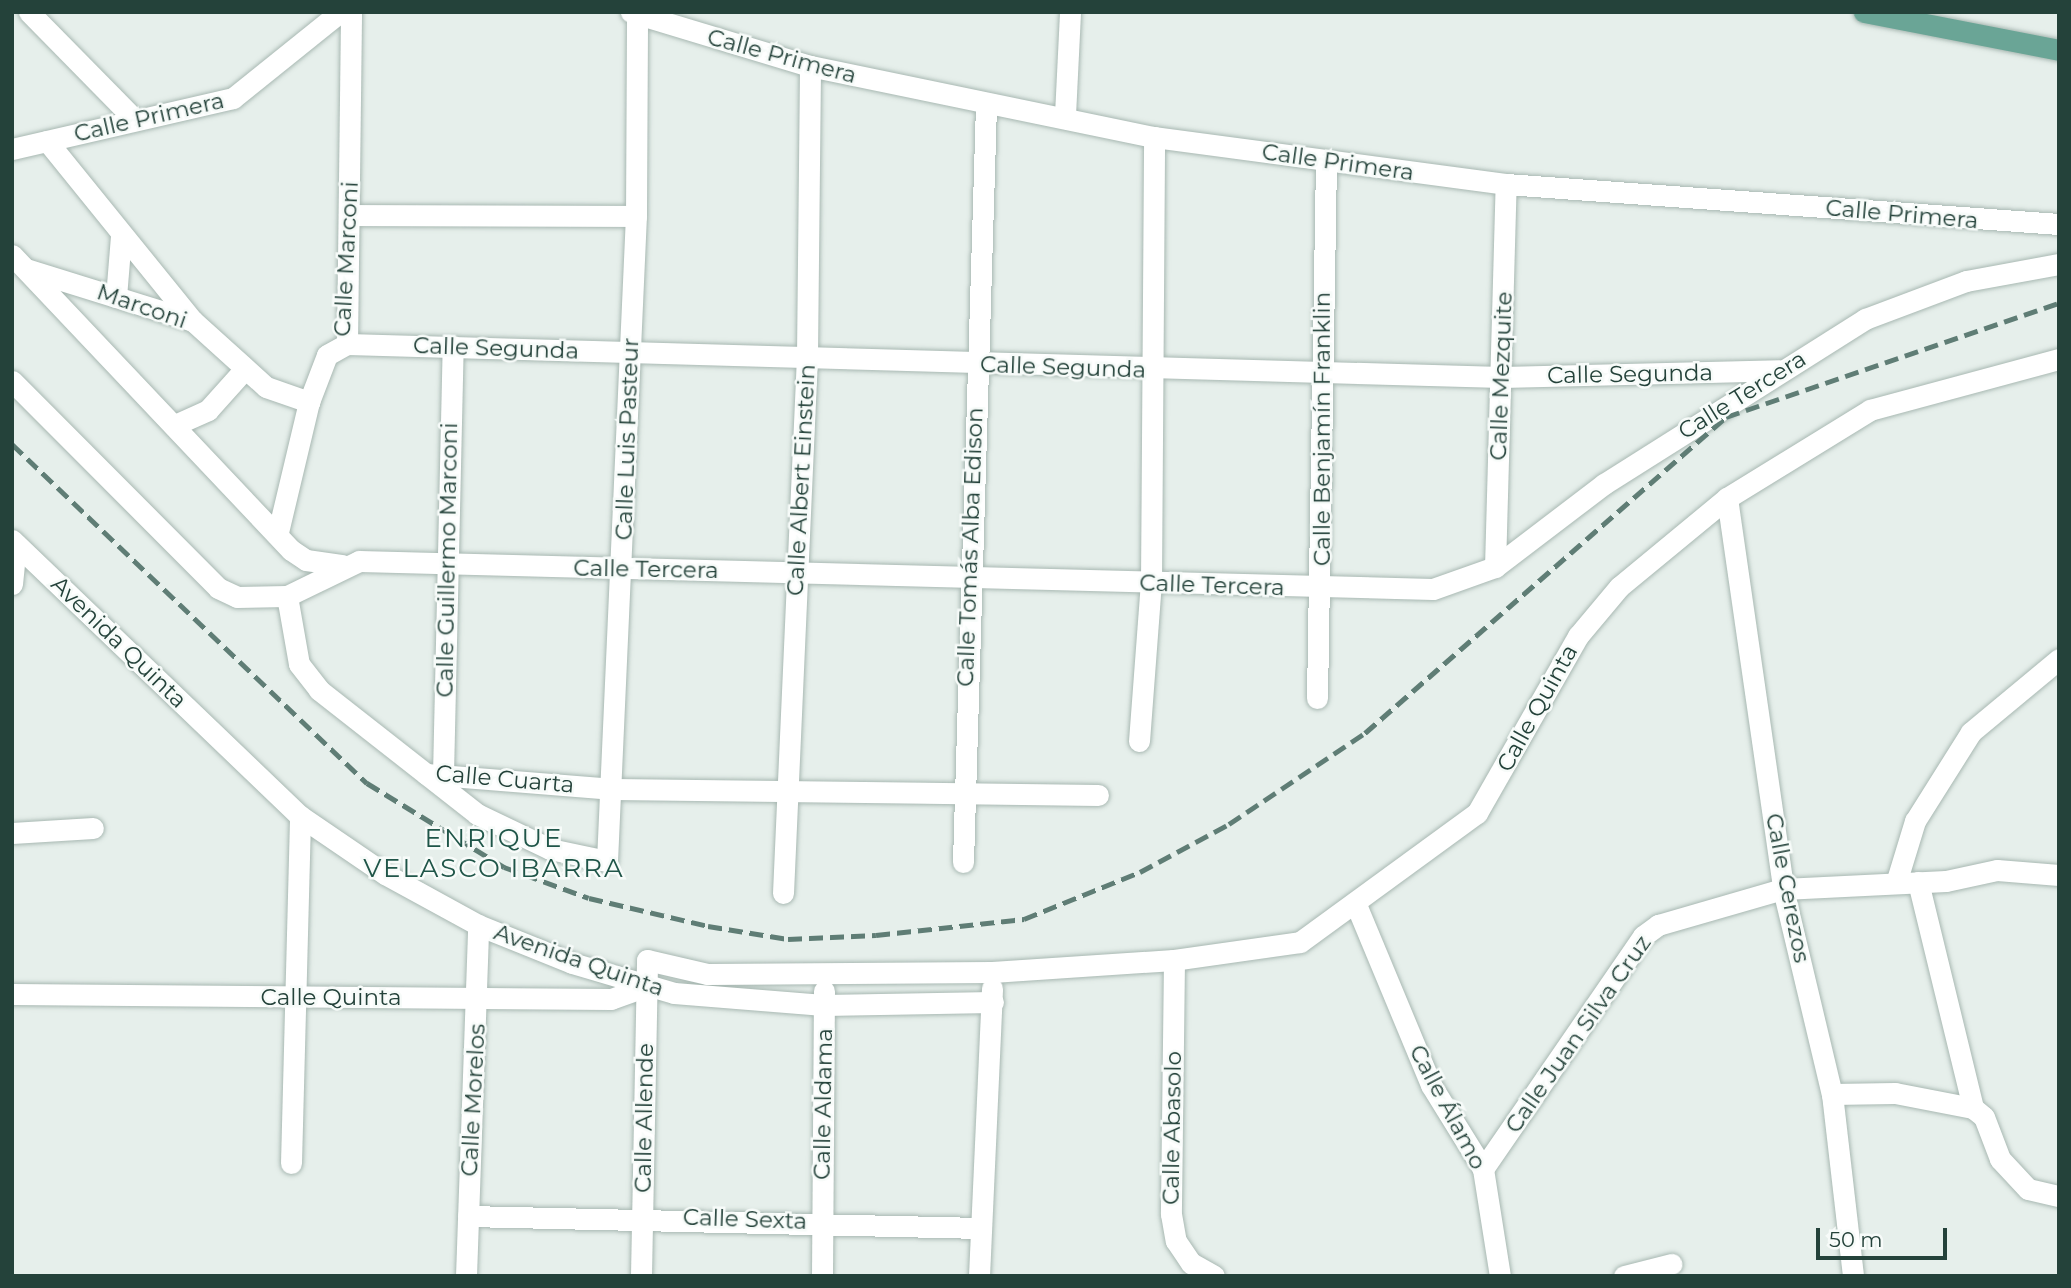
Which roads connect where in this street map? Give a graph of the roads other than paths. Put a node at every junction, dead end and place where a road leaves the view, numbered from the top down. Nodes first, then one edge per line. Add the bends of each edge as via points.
1 (29, 12) edge
2 (341, 12) edge
3 (351, 12) edge
4 (1070, 12) edge
5 (1864, 12) edge
6 (634, 14) edge
7 (2059, 50) edge
8 (810, 66) junction
9 (986, 106) junction
10 (1065, 115) junction
11 (135, 120) junction
12 (1154, 137) junction
13 (47, 141) junction
14 (12, 149) edge
15 (1326, 161) junction
16 (1506, 184) junction
17 (350, 215) junction
18 (636, 216) junction
19 (2059, 224) edge
20 (121, 236) junction
21 (19, 262) edge
22 (2059, 264) edge
23 (116, 297) junction
24 (193, 321) junction
25 (347, 344) junction
26 (453, 346) junction
27 (630, 354) junction
28 (807, 356) junction
29 (2059, 359) edge
30 (976, 365) junction
31 (1153, 369) junction
32 (1779, 370) junction
33 (243, 371) junction
34 (1319, 373) junction
35 (1502, 377) junction
36 (12, 381) edge
37 (310, 402) junction
38 (177, 424) junction
39 (1727, 498) junction
40 (278, 532) junction
41 (14, 542) edge
42 (445, 563) junction
43 (343, 565) junction
44 (1495, 567) junction
45 (623, 569) junction
46 (797, 571) junction
47 (970, 577) junction
48 (1151, 582) junction
49 (12, 584) edge
50 (1321, 589) junction
51 (286, 596) junction
52 (2059, 659) edge
53 (1317, 698) dead end
54 (1139, 741) dead end
55 (435, 774) junction
56 (613, 789) junction
57 (785, 792) junction
58 (963, 794) junction
59 (1098, 795) dead end
60 (300, 816) junction
61 (93, 828) dead end
62 (12, 833) edge
63 (963, 862) dead end
64 (2059, 875) edge
65 (1919, 882) junction
66 (1896, 883) junction
67 (1783, 888) junction
68 (783, 893) dead end
69 (1357, 906) junction
70 (478, 925) junction
71 (647, 960) joint
72 (1174, 960) junction
73 (992, 972) junction
74 (825, 974) junction
75 (646, 986) junction
76 (12, 994) edge
77 (295, 998) junction
78 (478, 998) junction
79 (993, 1002) junction
80 (824, 1005) junction
81 (1832, 1094) junction
82 (1973, 1108) junction
83 (290, 1163) dead end
84 (1483, 1169) junction
85 (2059, 1196) edge
86 (468, 1216) junction
87 (642, 1216) junction
88 (822, 1222) junction
89 (980, 1228) junction
90 (1671, 1264) dead end
91 (466, 1276) edge
92 (641, 1276) edge
93 (821, 1276) edge
94 (979, 1276) edge
95 (1214, 1276) edge
96 (1500, 1276) edge
97 (1625, 1276) edge
98 (1853, 1276) edge

1 - 11 street
2 - 11 street, Calle Primera via 318,24 245,93
3 - 17 street, Calle Marconi
4 - 10 street
5 - 7 main road
6 - 8 street, Calle Primera
6 - 18 street, Calle Luis Pasteur
8 - 9 street, Calle Primera
8 - 28 street, Calle Albert Einstein
9 - 10 street, Calle Primera
9 - 30 street, Calle Tomás Alba Edison
10 - 12 street, Calle Primera
11 - 13 street, Calle Primera
12 - 15 street, Calle Primera
12 - 31 street
13 - 14 street, Calle Primera
13 - 20 street
15 - 16 street, Calle Primera
15 - 34 street, Calle Benjamín Franklin
16 - 19 street, Calle Primera
16 - 35 street, Calle Mezquite
17 - 18 street
17 - 25 street, Calle Marconi
18 - 27 street, Calle Luis Pasteur
20 - 23 street
20 - 24 street via 172,288
21 - 23 street, Marconi
21 - 38 street, Marconi
22 - 32 street, Calle Tercera via 1966,281 1865,319
23 - 24 street, Marconi
24 - 33 street, Marconi
25 - 26 street, Calle Segunda
25 - 37 street, Calle Marconi via 327,355
26 - 27 street, Calle Segunda
26 - 42 street, Calle Guillermo Marconi
27 - 28 street, Calle Segunda
27 - 45 street, Calle Luis Pasteur
28 - 30 street, Calle Segunda
28 - 46 street, Calle Albert Einstein
29 - 39 street, Calle Quinta via 1870,410
30 - 31 street, Calle Segunda
30 - 47 street, Calle Tomás Alba Edison
31 - 34 street, Calle Segunda
31 - 48 street
32 - 35 street, Calle Segunda
32 - 44 street, Calle Tercera via 1604,484
33 - 37 street, Marconi
33 - 38 street via 208,410
34 - 35 street, Calle Segunda
34 - 50 street, Calle Benjamín Franklin
35 - 44 street, Calle Mezquite
36 - 51 street via 218,588 237,597
37 - 40 street, Calle Marconi
38 - 40 street, Marconi
39 - 67 street, Calle Cerezos
39 - 69 street, Calle Quinta via 1619,587 1578,636 1477,813
40 - 43 street, Marconi via 306,560
41 - 49 street
41 - 60 street, Avenida Quinta
42 - 43 street, Calle Tercera
42 - 45 street, Calle Tercera
42 - 55 street, Calle Guillermo Marconi
43 - 51 street, Calle Tercera
44 - 50 street, Calle Tercera via 1433,589
45 - 46 street, Calle Tercera
45 - 56 street, Calle Luis Pasteur
46 - 47 street, Calle Tercera
46 - 57 street, Calle Albert Einstein
47 - 48 street, Calle Tercera
47 - 58 street, Calle Tomás Alba Edison
48 - 50 street, Calle Tercera
48 - 54 street
50 - 53 street, Calle Benjamín Franklin
51 - 55 street, Calle Cuarta via 299,664 319,690
52 - 66 street via 1971,732 1915,821
55 - 56 street, Calle Cuarta
55 - 56 street, Calle Luis Pasteur via 477,814 550,849 607,861
56 - 57 street, Calle Cuarta
57 - 58 street, Calle Cuarta
57 - 68 street, Calle Albert Einstein
58 - 59 street, Calle Cuarta
58 - 63 street, Calle Tomás Alba Edison
60 - 70 street, Avenida Quinta via 385,874
60 - 77 street
61 - 62 street
64 - 65 street, Calle Juan Silva Cruz via 1997,870
65 - 66 street, Calle Juan Silva Cruz
65 - 82 street
66 - 67 street, Calle Juan Silva Cruz
67 - 81 street, Calle Cerezos
67 - 84 street, Calle Juan Silva Cruz via 1658,926 1643,936
69 - 72 street, Calle Quinta via 1284,947
69 - 84 street, Calle Álamo via 1431,1085
70 - 75 street, Avenida Quinta
70 - 78 street, Calle Morelos
71 - 74 street, Avenida Quinta via 707,974
71 - 75 street, Calle Allende
72 - 73 street, Calle Quinta
72 - 95 street, Calle Abasolo via 1171,1214 1177,1241 1191,1263
73 - 74 street, Avenida Quinta
73 - 79 street
74 - 80 street, Calle Aldama
75 - 78 street, Calle Quinta via 611,999
75 - 80 street, Avenida Quinta via 734,1001
75 - 87 street, Calle Allende
76 - 77 street, Calle Quinta
77 - 78 street, Calle Quinta
77 - 83 street
78 - 86 street, Calle Morelos
79 - 80 street, Avenida Quinta
79 - 89 street
80 - 88 street, Calle Aldama
81 - 82 street via 1895,1093
81 - 98 street, Calle Cerezos
82 - 85 street via 1983,1117 2000,1159 2028,1189
84 - 96 street, Calle Álamo
86 - 87 street, Calle Sexta
86 - 91 street, Calle Morelos
87 - 88 street, Calle Sexta
87 - 92 street, Calle Allende
88 - 89 street, Calle Sexta
88 - 93 street, Calle Aldama
89 - 94 street
90 - 97 street

